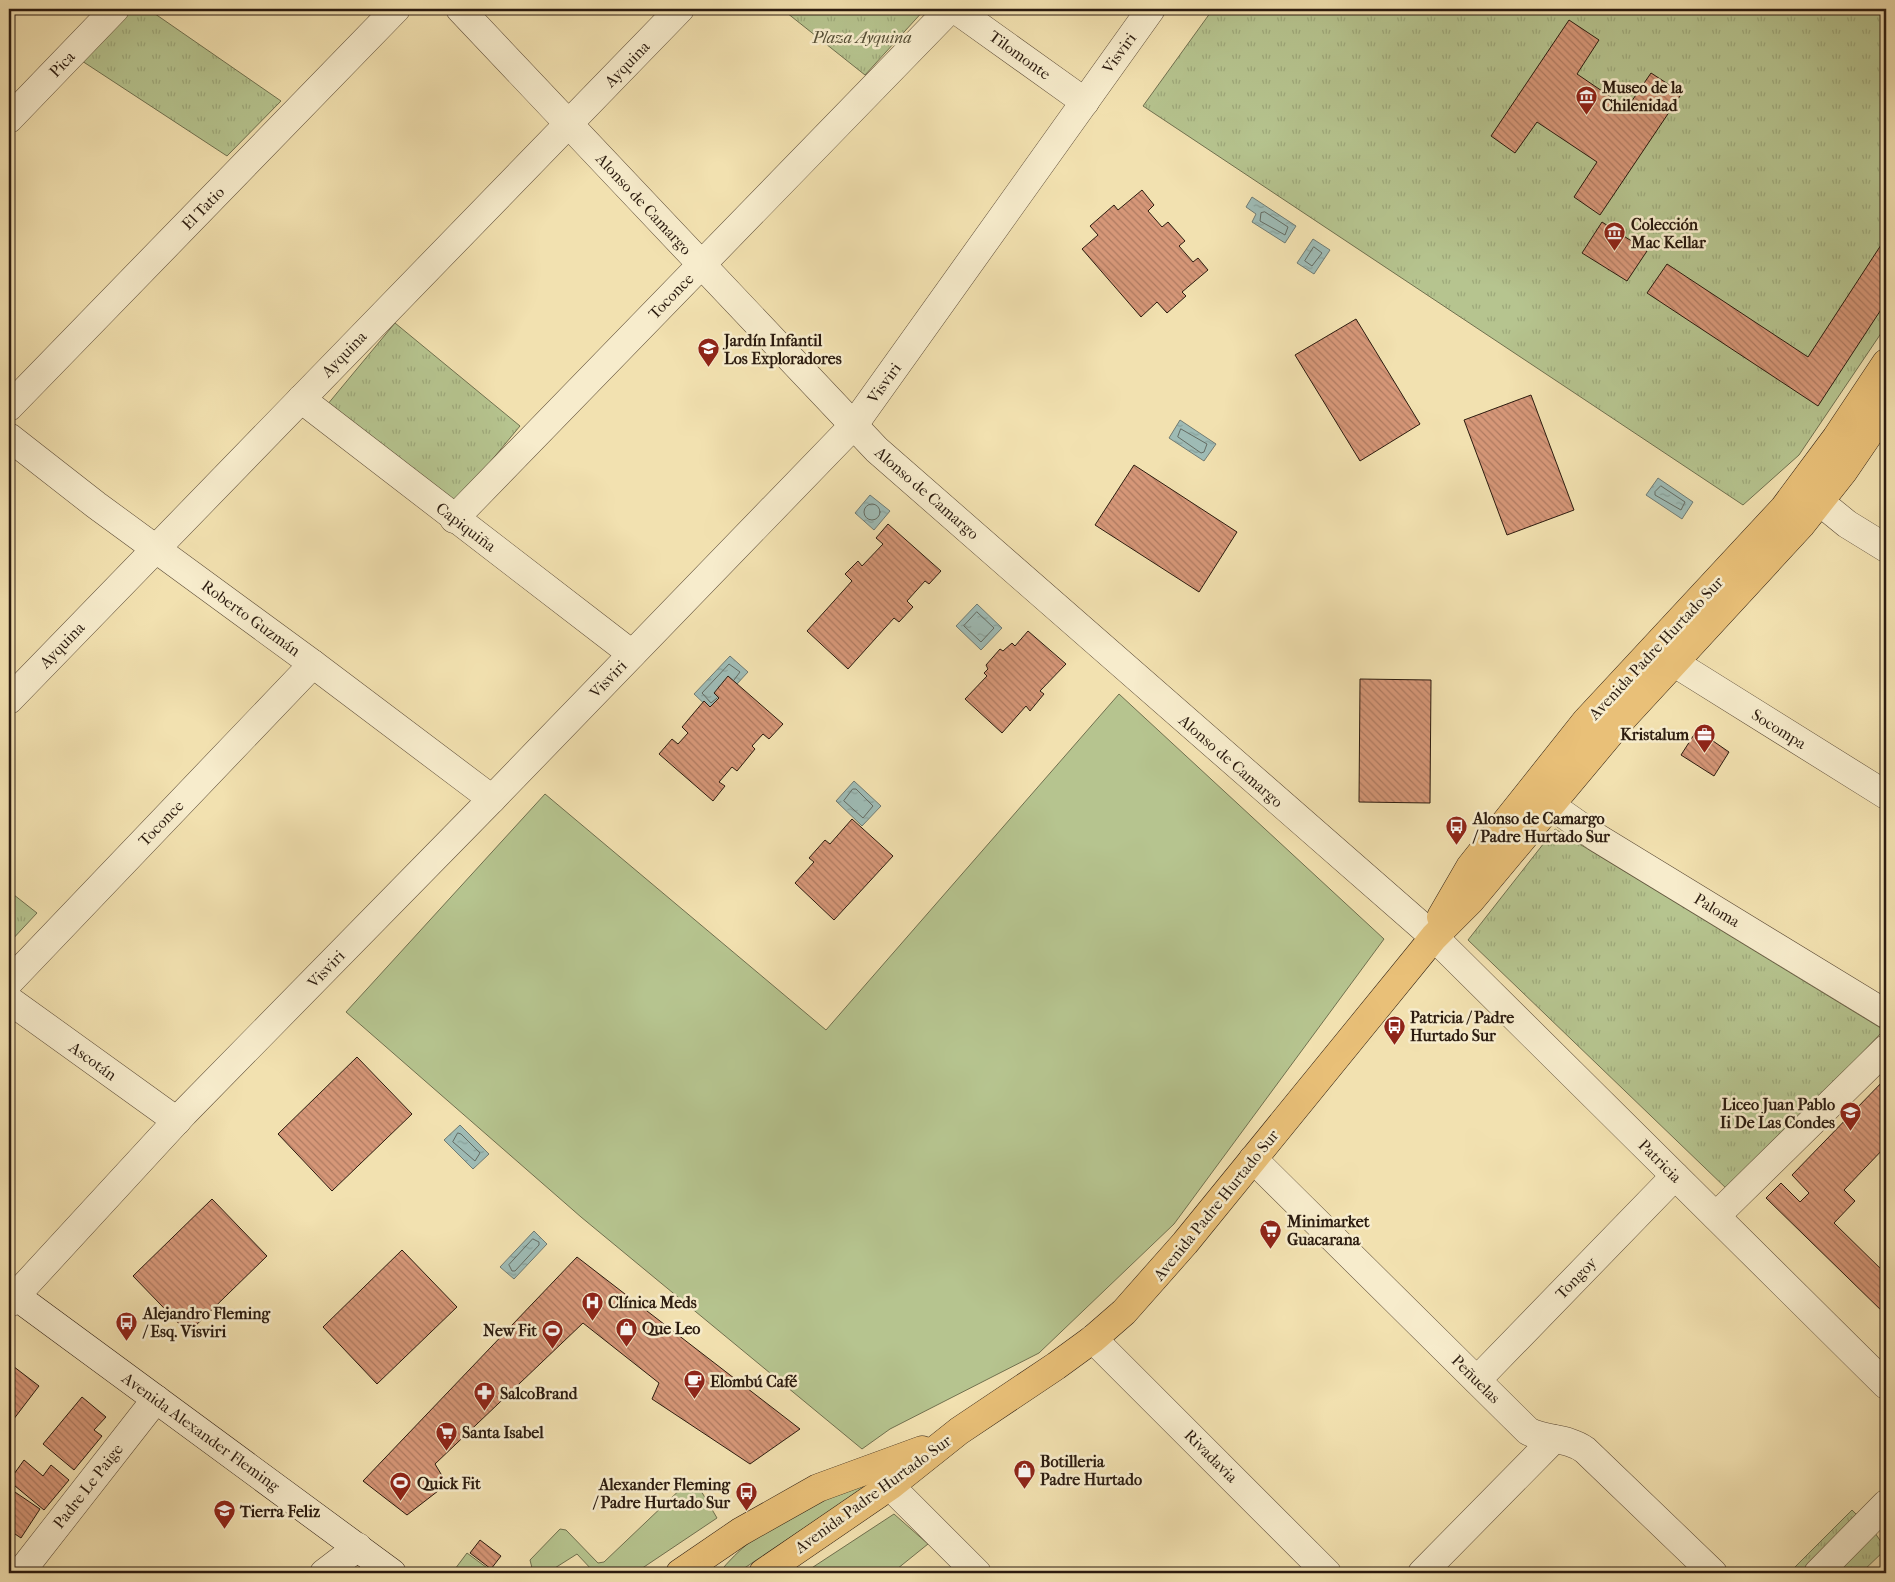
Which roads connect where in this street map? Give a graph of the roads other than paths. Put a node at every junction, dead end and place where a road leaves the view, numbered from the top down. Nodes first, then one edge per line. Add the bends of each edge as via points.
1 (115, 9) edge
2 (396, 9) edge
3 (460, 9) edge
4 (680, 9) edge
5 (950, 9) edge
6 (955, 9) edge
7 (1151, 9) edge
8 (1085, 102) junction
9 (9, 119) edge
10 (569, 124) junction
11 (702, 265) junction
12 (1886, 363) edge
13 (300, 400) junction
14 (9, 407) edge
15 (1886, 409) edge
16 (853, 426) junction
17 (9, 437) edge
18 (1820, 502) junction
19 (454, 519) junction
20 (156, 548) junction
21 (1886, 548) edge
22 (632, 654) junction
23 (1673, 662) junction
24 (313, 664) junction
25 (9, 699) edge
26 (1886, 795) edge
27 (492, 799) junction
28 (1549, 804) junction
29 (1434, 937) junction
30 (9, 982) edge
31 (9, 1000) edge
32 (1886, 1014) edge
33 (1886, 1049) edge
34 (176, 1121) junction
35 (1253, 1160) junction
36 (1675, 1176) junction
37 (1716, 1216) junction
38 (11, 1296) edge
39 (1093, 1339) junction
40 (1477, 1380) junction
41 (1886, 1385) edge
42 (156, 1399) junction
43 (959, 1432) junction
44 (1554, 1439) junction
45 (890, 1486) junction
46 (1886, 1504) edge
47 (358, 1547) junction
48 (20, 1573) edge
49 (324, 1573) edge
50 (392, 1573) edge
51 (680, 1573) edge
52 (763, 1573) edge
53 (976, 1573) edge
54 (1327, 1573) edge
55 (1422, 1573) edge
56 (1713, 1573) edge
57 (1818, 1573) edge

1 - 9 street, Pica
2 - 14 street, El Tatio
3 - 10 street, Alonso de Camargo
4 - 10 street, Ayquina
5 - 11 street, Toconce
6 - 8 street, Tilomonte
7 - 8 street, Visviri
8 - 16 street, Visviri
10 - 11 street, Alonso de Camargo
10 - 13 street, Ayquina
11 - 16 street, Alonso de Camargo
11 - 19 street, Toconce
12 - 29 main road, Avenida Padre Hurtado Sur via 1784,508 1598,708 1532,788 1460,882
13 - 19 street, Capiquiña
13 - 20 street, Ayquina
15 - 18 main road, Avenida Padre Hurtado Sur
16 - 22 street, Visviri
16 - 29 street, Alonso de Camargo
17 - 20 street, Roberto Guzmán
18 - 21 street via 1847,524
18 - 23 main road, Avenida Padre Hurtado Sur
19 - 22 street, Capiquiña
20 - 24 street, Roberto Guzmán
20 - 25 street, Ayquina
22 - 27 street, Visviri
23 - 26 street, Socompa
23 - 28 main road, Avenida Padre Hurtado Sur
24 - 27 street, Roberto Guzmán
24 - 30 street, Toconce
27 - 34 street, Visviri
28 - 29 main road, Avenida Padre Hurtado Sur via 1471,900
28 - 32 street, Paloma via 1596,837
29 - 35 main road, Avenida Padre Hurtado Sur
29 - 36 street, Patricia
31 - 34 street, Ascotán
33 - 37 street
34 - 38 street, Visviri
35 - 39 main road, Avenida Padre Hurtado Sur via 1149,1286
35 - 40 street, Peñuelas
36 - 37 street, Patricia
36 - 40 street, Tongoy
37 - 41 street, Patricia
38 - 42 street, Avenida Alexander Fleming
39 - 43 main road, Avenida Padre Hurtado Sur
39 - 54 street, Rivadavia
40 - 44 street, Peñuelas via 1528,1431
42 - 47 street, Avenida Alexander Fleming
42 - 48 street, Padre Le Paige
43 - 45 main road, Avenida Padre Hurtado Sur
43 - 51 main road, Avenida Padre Hurtado Sur via 911,1456 802,1496 740,1532
44 - 55 street
44 - 56 street, Peñuelas via 1572,1442 1591,1455
45 - 52 main road, Avenida Padre Hurtado Sur
45 - 53 street
46 - 57 street
47 - 49 street
47 - 50 street, Avenida Alexander Fleming

